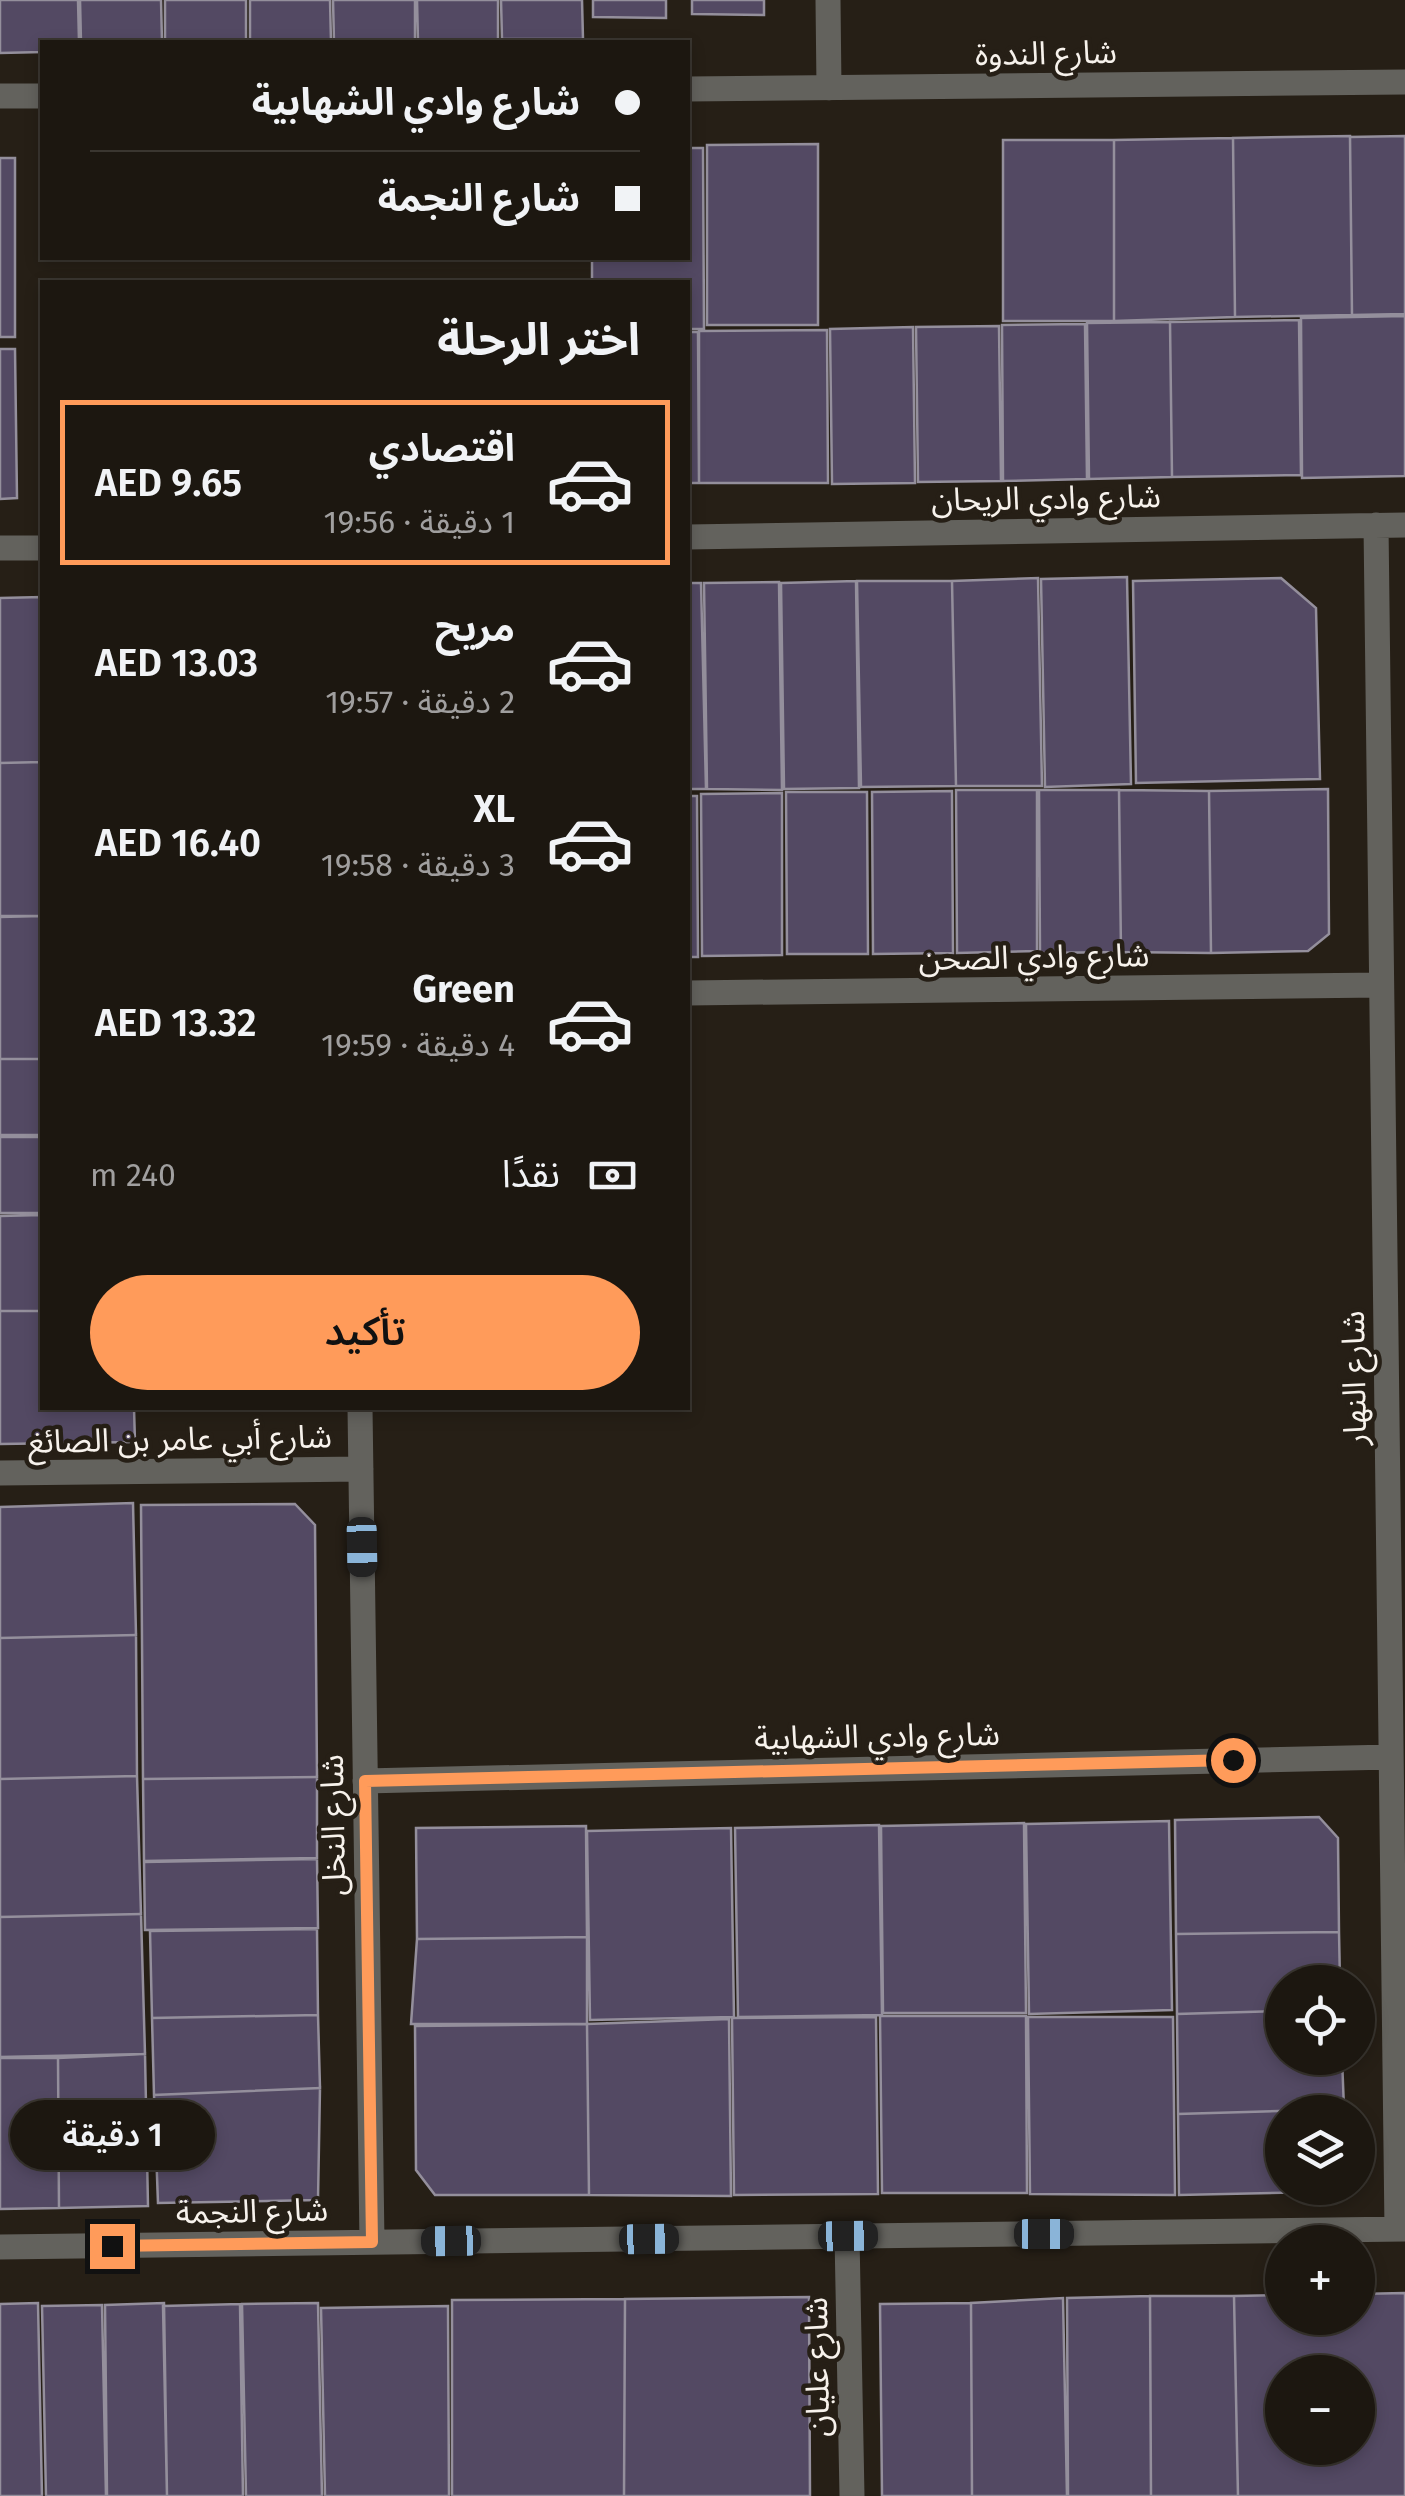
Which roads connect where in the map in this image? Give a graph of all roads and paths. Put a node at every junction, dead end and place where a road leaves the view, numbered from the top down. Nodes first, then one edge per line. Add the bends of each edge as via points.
1 (828, 0) edge
2 (1405, 82) edge
3 (829, 88) junction
4 (690, 90) edge
5 (0, 96) edge
6 (40, 96) edge
7 (1405, 524) edge
8 (1376, 525) junction
9 (690, 537) edge
10 (0, 548) edge
11 (40, 548) edge
12 (1381, 986) junction
13 (690, 993) edge
14 (360, 1410) edge
15 (361, 1469) junction
16 (0, 1473) edge
17 (1391, 1757) junction
18 (365, 1781) junction
19 (1399, 1950) edge
20 (1401, 2229) edge
21 (848, 2236) junction
22 (372, 2242) junction
23 (0, 2247) edge
24 (852, 2496) edge

1 - 3 street
2 - 3 street, شارع الندوة
3 - 4 street, شارع الندوة
5 - 6 street
7 - 8 street, شارع وادي الريحان
8 - 9 street, شارع وادي الريحان
8 - 12 street, شارع النهار
10 - 11 street
12 - 13 street, شارع وادي الصحن
12 - 17 street, شارع النهار
14 - 15 street, شارع النخل
15 - 16 street, شارع أبي عامر بن الصائغ
15 - 18 street, شارع النخل
17 - 18 street, شارع وادي الشهابية
17 - 19 street, شارع النهار
18 - 22 street, شارع النخل
19 - 20 street, شارع النهار
20 - 21 street, شارع النجمة
21 - 22 street, شارع النجمة
21 - 24 street, شارع عليان
22 - 23 street, شارع النجمة

